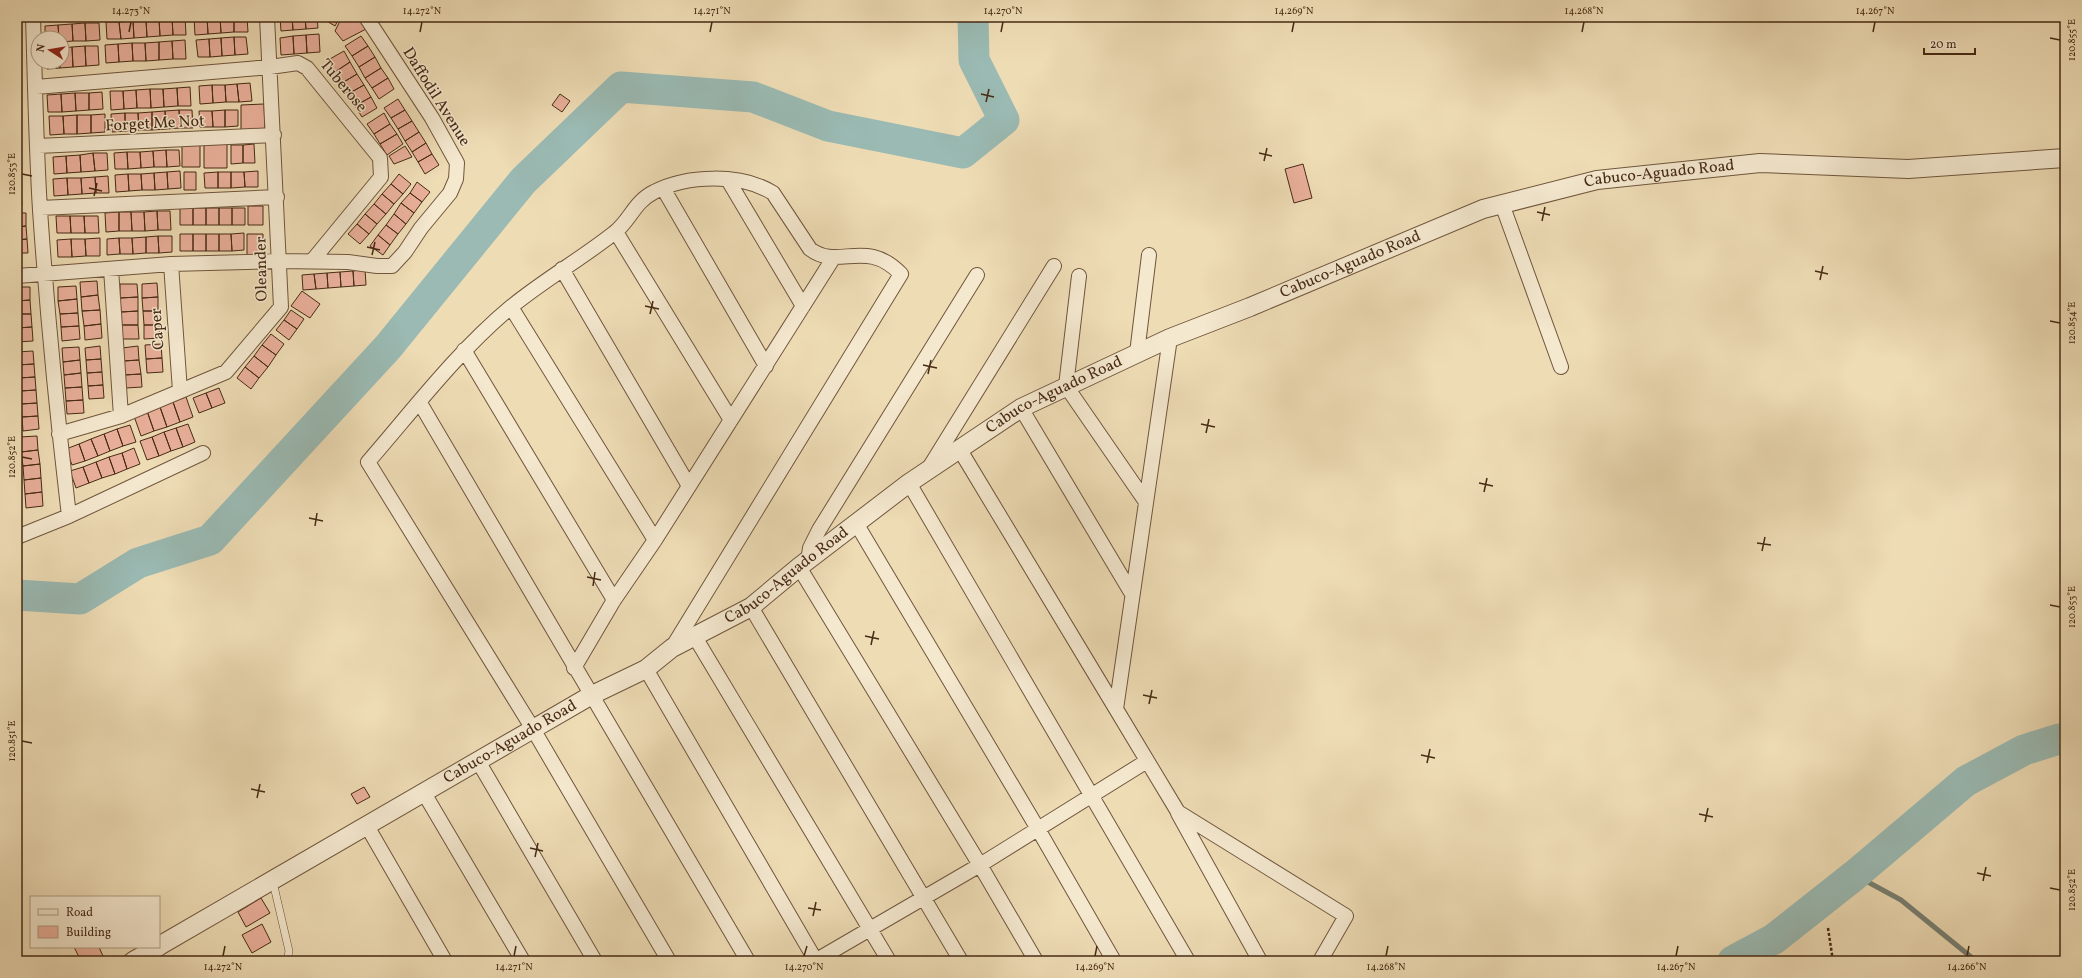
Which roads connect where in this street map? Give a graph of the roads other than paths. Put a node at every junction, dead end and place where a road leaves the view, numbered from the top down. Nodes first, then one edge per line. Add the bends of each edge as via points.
1 (33, 17) edge
2 (267, 17) edge
3 (366, 17) edge
4 (270, 67) junction
5 (36, 87) junction
6 (274, 135) junction
7 (38, 146) junction
8 (2065, 158) edge
9 (728, 180) junction
10 (663, 188) junction
11 (276, 197) junction
12 (1502, 204) junction
13 (40, 208) junction
14 (616, 232) junction
15 (1149, 255) dead end
16 (834, 257) junction
17 (280, 261) junction
18 (312, 261) junction
19 (171, 264) junction
20 (1054, 266) dead end
21 (111, 269) junction
22 (562, 270) junction
23 (45, 273) junction
24 (977, 275) dead end
25 (17, 276) edge
26 (1079, 276) dead end
27 (803, 306) junction
28 (511, 307) junction
29 (1170, 338) junction
30 (464, 350) junction
31 (1137, 353) junction
32 (766, 366) junction
33 (1561, 367) dead end
34 (1066, 386) junction
35 (180, 392) junction
36 (420, 403) junction
37 (1021, 408) junction
38 (121, 416) junction
39 (731, 420) junction
40 (59, 434) junction
41 (960, 450) junction
42 (203, 453) dead end
43 (927, 471) junction
44 (909, 483) junction
45 (689, 486) junction
46 (1146, 502) junction
47 (69, 516) junction
48 (856, 523) junction
49 (17, 537) edge
50 (655, 540) junction
51 (803, 564) junction
52 (1132, 594) junction
53 (614, 600) junction
54 (751, 607) junction
55 (695, 637) junction
56 (672, 648) junction
57 (574, 668) junction
58 (646, 669) junction
59 (590, 696) junction
60 (1116, 709) junction
61 (533, 729) junction
62 (1147, 761) junction
63 (478, 762) junction
64 (424, 793) junction
65 (1092, 795) junction
66 (1178, 812) junction
67 (367, 826) junction
68 (1038, 828) junction
69 (980, 865) junction
70 (273, 882) junction
71 (924, 897) junction
72 (870, 929) junction
73 (160, 946) edge
74 (156, 948) edge
75 (133, 961) edge
76 (287, 961) edge
77 (445, 961) edge
78 (523, 961) edge
79 (595, 961) edge
80 (669, 961) edge
81 (748, 961) edge
82 (816, 961) edge
83 (889, 961) edge
84 (961, 961) edge
85 (1036, 961) edge
86 (1114, 961) edge
87 (1188, 961) edge
88 (1260, 961) edge
89 (1320, 961) edge

1 - 5 street
2 - 4 street, Oleander
3 - 18 street, Daffodil Avenue via 436,124 457,163 456,179 450,193 421,228 406,252 392,266
4 - 5 street, Tuberose
4 - 6 street, Oleander
4 - 18 street, Tuberose via 298,63 307,68 380,158 381,177
5 - 7 street
6 - 7 street, Forget Me Not
6 - 11 street, Oleander
7 - 13 street
8 - 12 street, Cabuco-Aguado Road via 1908,169 1760,163 1598,180
9 - 10 street via 684,180
9 - 16 street via 764,187 773,193 810,249 818,255
9 - 27 street
10 - 14 street via 639,202
10 - 32 street
11 - 13 street
11 - 17 street, Oleander
12 - 29 street, Cabuco-Aguado Road via 1468,214 1250,307
12 - 33 street
13 - 23 street
14 - 22 street
14 - 39 street
15 - 31 street
16 - 27 street
16 - 56 street via 859,254 883,259 901,274
17 - 18 street
17 - 19 street
17 - 35 street, Oleander via 281,308 226,372
19 - 21 street
19 - 35 street, Caper
20 - 43 street
21 - 23 street
21 - 38 street
22 - 28 street
22 - 45 street
23 - 25 street
23 - 40 street
24 - 51 street via 819,530
26 - 34 street
27 - 32 street
28 - 30 street
28 - 50 street
29 - 31 street, Cabuco-Aguado Road
29 - 46 street
30 - 36 street
30 - 53 street
31 - 34 street, Cabuco-Aguado Road
32 - 39 street
34 - 37 street, Cabuco-Aguado Road
34 - 46 street
35 - 38 street, Oleander
36 - 57 street
36 - 61 street via 368,462
37 - 41 street, Cabuco-Aguado Road
37 - 52 street
38 - 40 street, Oleander
39 - 45 street
40 - 47 street
41 - 43 street, Cabuco-Aguado Road
41 - 60 street
42 - 47 street
43 - 44 street, Cabuco-Aguado Road
44 - 48 street, Cabuco-Aguado Road
44 - 65 street
45 - 50 street
46 - 52 street
47 - 49 street
48 - 51 street, Cabuco-Aguado Road
48 - 68 street
50 - 53 street
51 - 54 street, Cabuco-Aguado Road
51 - 69 street
52 - 60 street
53 - 57 street
54 - 55 street, Cabuco-Aguado Road
54 - 71 street
55 - 56 street, Cabuco-Aguado Road
55 - 72 street
56 - 58 street, Cabuco-Aguado Road
57 - 59 street
58 - 59 street, Cabuco-Aguado Road
58 - 82 street
59 - 61 street, Cabuco-Aguado Road
59 - 81 street
60 - 62 street
61 - 63 street, Cabuco-Aguado Road
61 - 80 street
62 - 65 street
62 - 66 street
63 - 64 street, Cabuco-Aguado Road
63 - 79 street
64 - 67 street, Cabuco-Aguado Road
64 - 78 street
65 - 68 street
65 - 87 street
66 - 88 street
66 - 89 street via 1346,916
67 - 70 street, Cabuco-Aguado Road
67 - 77 street
68 - 69 street
68 - 86 street
69 - 71 street
69 - 85 street
70 - 73 street, Cabuco-Aguado Road
70 - 76 lane via 289,951
71 - 72 street
71 - 84 street
72 - 82 street
72 - 83 street
74 - 75 street, Cabuco-Aguado Road

